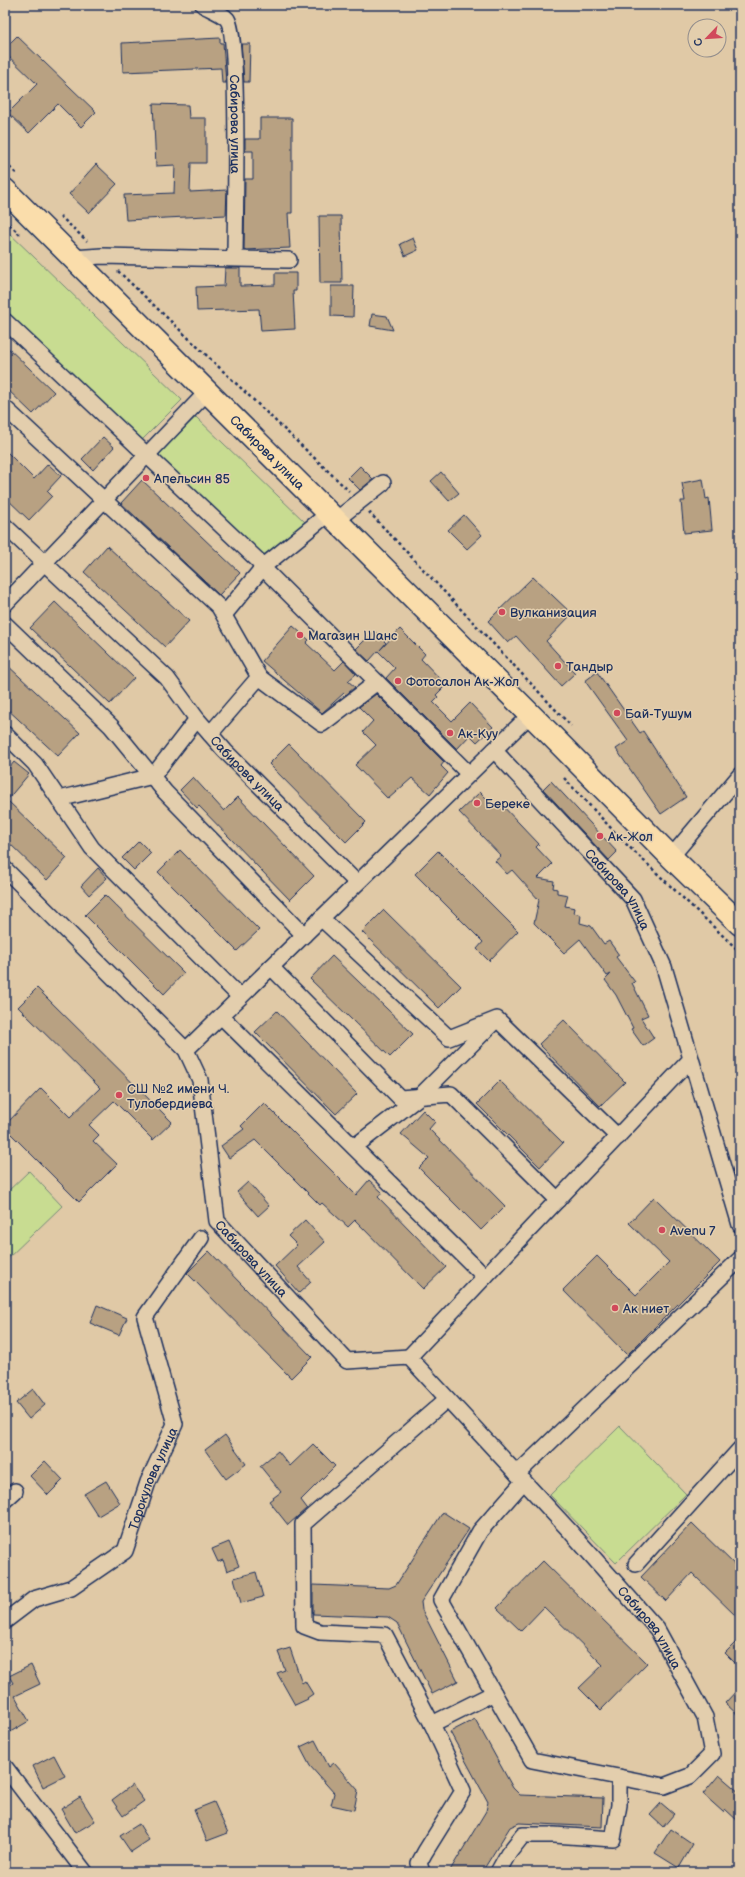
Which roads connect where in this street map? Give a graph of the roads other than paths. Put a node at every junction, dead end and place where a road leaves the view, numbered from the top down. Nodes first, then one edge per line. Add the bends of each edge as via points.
1 (203, 5) edge
2 (14, 185) edge
3 (73, 258) junction
4 (235, 258) junction
5 (289, 260) dead end
6 (5, 321) edge
7 (207, 392) junction
8 (5, 408) edge
9 (147, 455) junction
10 (383, 483) dead end
11 (104, 500) junction
12 (332, 517) junction
13 (5, 526) edge
14 (44, 563) junction
15 (263, 567) junction
16 (5, 604) edge
17 (224, 615) junction
18 (5, 624) edge
19 (260, 677) junction
20 (377, 682) junction
21 (530, 714) junction
22 (197, 719) junction
23 (5, 734) edge
24 (210, 734) junction
25 (494, 750) junction
26 (469, 774) junction
27 (153, 776) junction
28 (740, 776) edge
29 (59, 799) junction
30 (672, 857) junction
31 (5, 869) edge
32 (357, 883) junction
33 (322, 918) junction
34 (740, 924) edge
35 (304, 935) junction
36 (271, 967) junction
37 (240, 997) junction
38 (221, 1016) junction
39 (498, 1019) junction
40 (186, 1050) junction
41 (691, 1059) junction
42 (419, 1097) junction
43 (618, 1136) junction
44 (354, 1147) junction
45 (558, 1200) junction
46 (740, 1225) edge
47 (201, 1238) dead end
48 (740, 1259) edge
49 (485, 1277) junction
50 (409, 1357) junction
51 (447, 1399) junction
52 (740, 1449) edge
53 (521, 1478) junction
54 (636, 1564) dead end
55 (5, 1621) edge
56 (494, 1693) junction
57 (432, 1724) junction
58 (5, 1767) edge
59 (618, 1777) junction
60 (85, 1872) edge
61 (422, 1872) edge
62 (498, 1872) edge

1 - 4 street, Сабирова улица via 227,19 232,30 235,87
2 - 3 highway, Сабирова улица
3 - 4 street
3 - 7 highway, Сабирова улица
4 - 5 street
6 - 9 street
7 - 9 street
7 - 12 highway, Сабирова улица
8 - 11 street
9 - 11 street
9 - 15 street
10 - 12 street via 360,502
11 - 14 street
11 - 17 street via 219,607
12 - 15 street
12 - 21 highway, Сабирова улица
13 - 14 street, Сабирова улица
14 - 16 street
14 - 22 street, Сабирова улица via 167,678
15 - 17 street
15 - 20 street
17 - 19 street
18 - 27 street via 111,726
19 - 20 street via 322,724
19 - 24 street
20 - 26 street
21 - 25 street
21 - 30 highway, Сабирова улица
22 - 24 street, Сабирова улица
22 - 27 street
23 - 29 street via 35,764
24 - 32 street, Сабирова улица
25 - 26 street
25 - 41 street, Сабирова улица via 633,899 664,967
26 - 32 street
27 - 29 street
27 - 35 street via 165,792
28 - 30 street
29 - 37 street via 92,848
30 - 34 highway, Сабирова улица
31 - 40 street, Сабирова улица
32 - 33 street
33 - 35 street
33 - 39 street via 449,1038
35 - 36 street
36 - 37 street
36 - 42 street via 400,1098
37 - 38 street
38 - 40 street
38 - 44 street
39 - 42 street
39 - 43 street
40 - 50 street, Сабирова улица via 200,1080 217,1221 347,1361
41 - 43 street
41 - 46 street, Сабирова улица
42 - 44 street
42 - 45 street via 451,1094
43 - 45 street
44 - 49 street
45 - 49 street
47 - 55 street, Торокулова улица via 145,1317 174,1424 148,1482 125,1551 71,1588 34,1598
48 - 53 street
49 - 50 street
50 - 51 street, Сабирова улица
51 - 53 street, Сабирова улица
51 - 57 street via 303,1524 304,1626 320,1632 385,1635
52 - 54 street
53 - 56 street via 480,1531 441,1600
53 - 59 street, Сабирова улица via 657,1629 705,1717 712,1754 690,1776 664,1786
56 - 57 street
56 - 59 street via 532,1760
57 - 61 street via 463,1791 419,1863
58 - 60 street
59 - 62 street via 619,1805 613,1839 554,1834 523,1835

